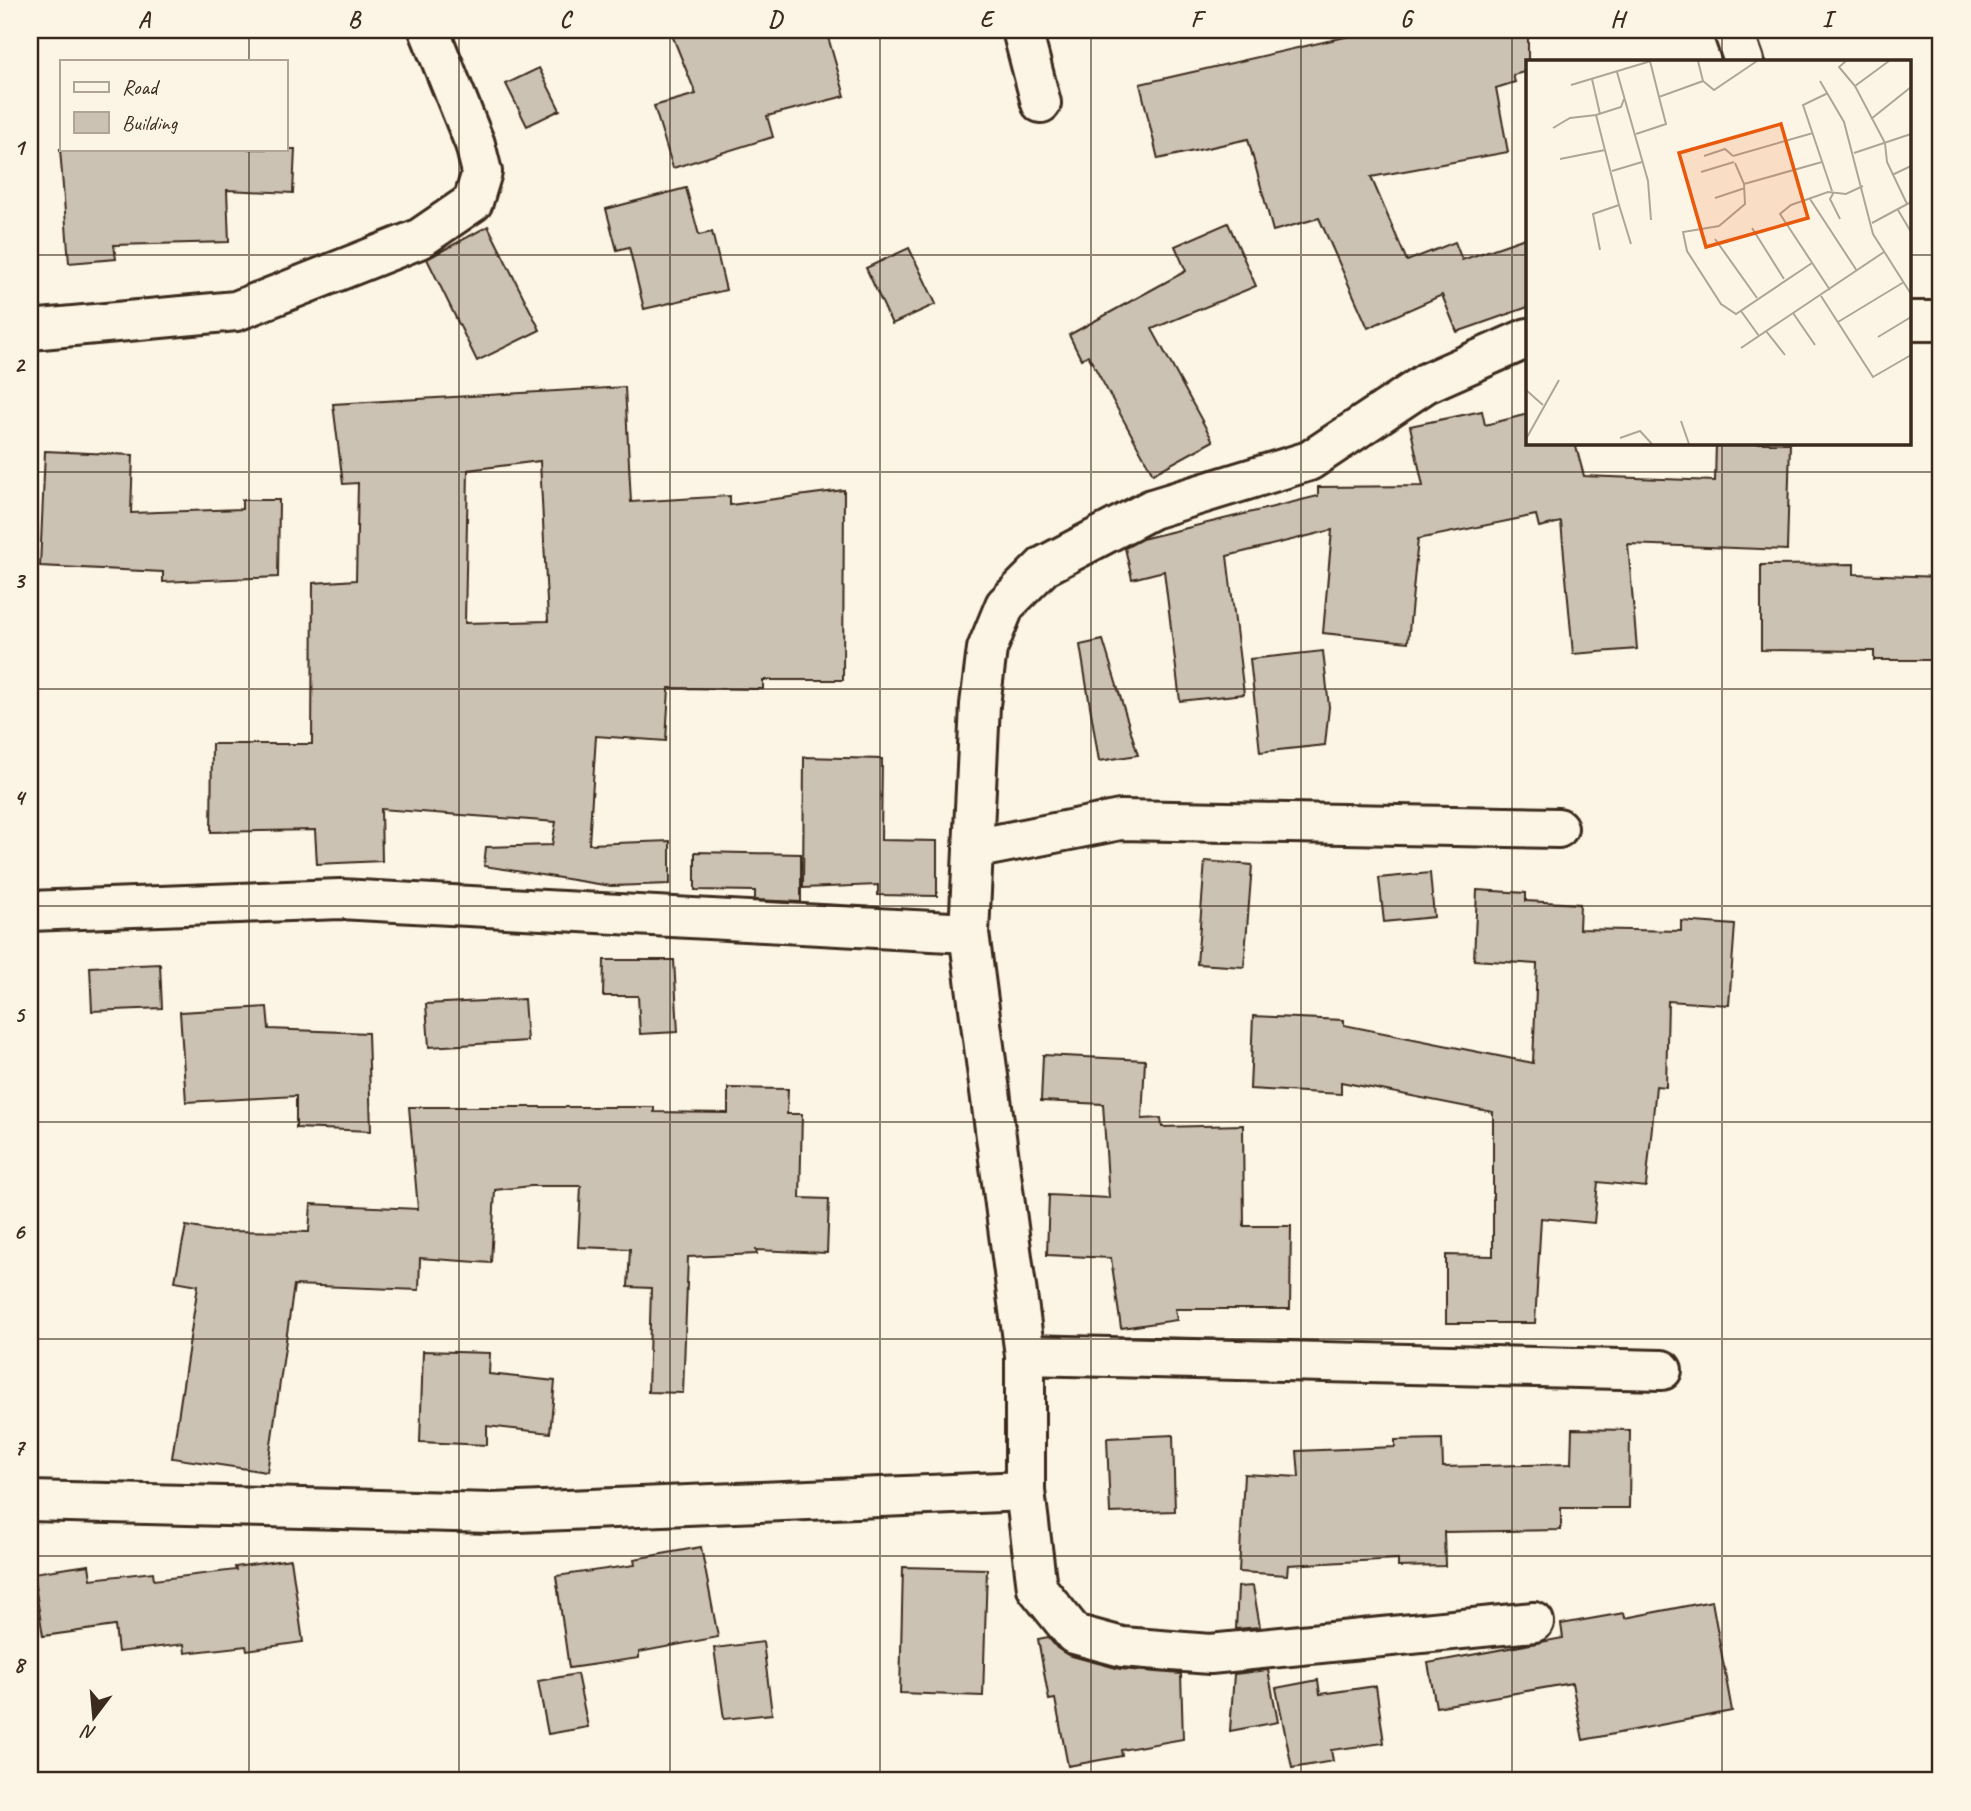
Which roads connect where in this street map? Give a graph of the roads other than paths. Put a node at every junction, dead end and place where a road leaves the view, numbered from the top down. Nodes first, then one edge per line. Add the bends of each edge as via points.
1 (429, 30) edge
2 (1022, 30) edge
3 (1733, 30) edge
4 (1744, 60) edge
5 (1041, 103) dead end
6 (1912, 321) edge
7 (1941, 321) edge
8 (30, 330) edge
9 (1526, 339) edge
10 (1558, 828) dead end
11 (973, 849) junction
12 (30, 911) edge
13 (969, 933) junction
14 (1025, 1355) junction
15 (1662, 1370) dead end
16 (1025, 1491) junction
17 (30, 1501) edge
18 (1534, 1622) dead end

1 - 8 street via 475,144 482,172 473,202 419,239 236,311
2 - 5 street
3 - 4 street
6 - 7 street
9 - 11 street via 1426,383 1310,461 1152,509 1044,566 1005,605 987,649
10 - 11 street via 1120,820
11 - 13 street
12 - 13 street via 340,899
13 - 14 street
14 - 15 street
14 - 16 street
16 - 17 street via 492,1513
16 - 18 street via 1037,1588 1074,1634 1122,1647 1210,1654

